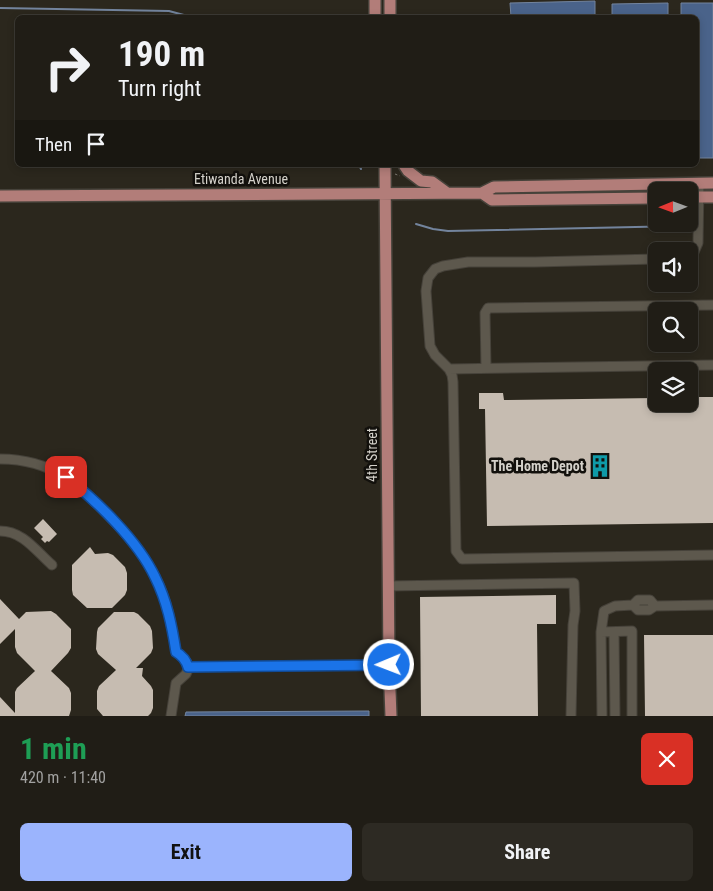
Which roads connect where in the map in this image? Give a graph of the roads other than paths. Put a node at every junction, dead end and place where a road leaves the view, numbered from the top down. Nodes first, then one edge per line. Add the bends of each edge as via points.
1 (375, 0) edge
2 (390, 0) edge
3 (375, 15) edge
4 (390, 15) edge
5 (385, 167) edge
6 (405, 167) edge
7 (699, 183) joint
8 (713, 183) edge
9 (386, 193) junction
10 (447, 193) junction
11 (482, 193) junction
12 (0, 196) edge
13 (698, 197) edge
14 (713, 197) edge
15 (648, 198) edge
16 (648, 258) edge
17 (713, 305) edge
18 (713, 365) edge
19 (486, 368) junction
20 (449, 369) junction
21 (0, 459) edge
22 (0, 531) edge
23 (713, 555) edge
24 (52, 565) dead end
25 (388, 586) junction
26 (713, 605) edge
27 (601, 632) junction
28 (614, 632) junction
29 (389, 665) junction
30 (188, 667) junction
31 (171, 716) edge
32 (391, 716) edge
33 (571, 716) edge
34 (602, 716) edge
35 (615, 716) edge
36 (632, 716) edge

1 - 3 main road
2 - 4 main road
5 - 9 main road, 4th Street
6 - 10 main road via 421,180 432,182
7 - 8 main road, Etiwanda Avenue
7 - 11 main road, Etiwanda Avenue via 494,187
9 - 10 main road, Etiwanda Avenue
9 - 12 main road, Etiwanda Avenue
9 - 25 main road, 4th Street
10 - 11 main road, Etiwanda Avenue
11 - 15 main road, Etiwanda Avenue via 492,200
13 - 14 main road
16 - 20 lane via 468,262 435,269 428,278 426,291 430,346
17 - 19 lane via 488,308 485,313
18 - 19 lane
19 - 20 lane
20 - 23 lane via 453,382 456,551 462,559
21 - 30 lane via 36,464 66,477 120,526 155,576 172,626 176,652
22 - 24 lane via 22,537
25 - 29 main road, 4th Street
25 - 33 lane via 574,583
26 - 27 lane via 655,606 649,610 638,610 633,605 615,606 604,611
27 - 28 lane
27 - 34 lane
28 - 35 lane
28 - 36 lane via 632,631
29 - 30 lane
29 - 32 main road, 4th Street
30 - 31 lane via 186,674 176,683

